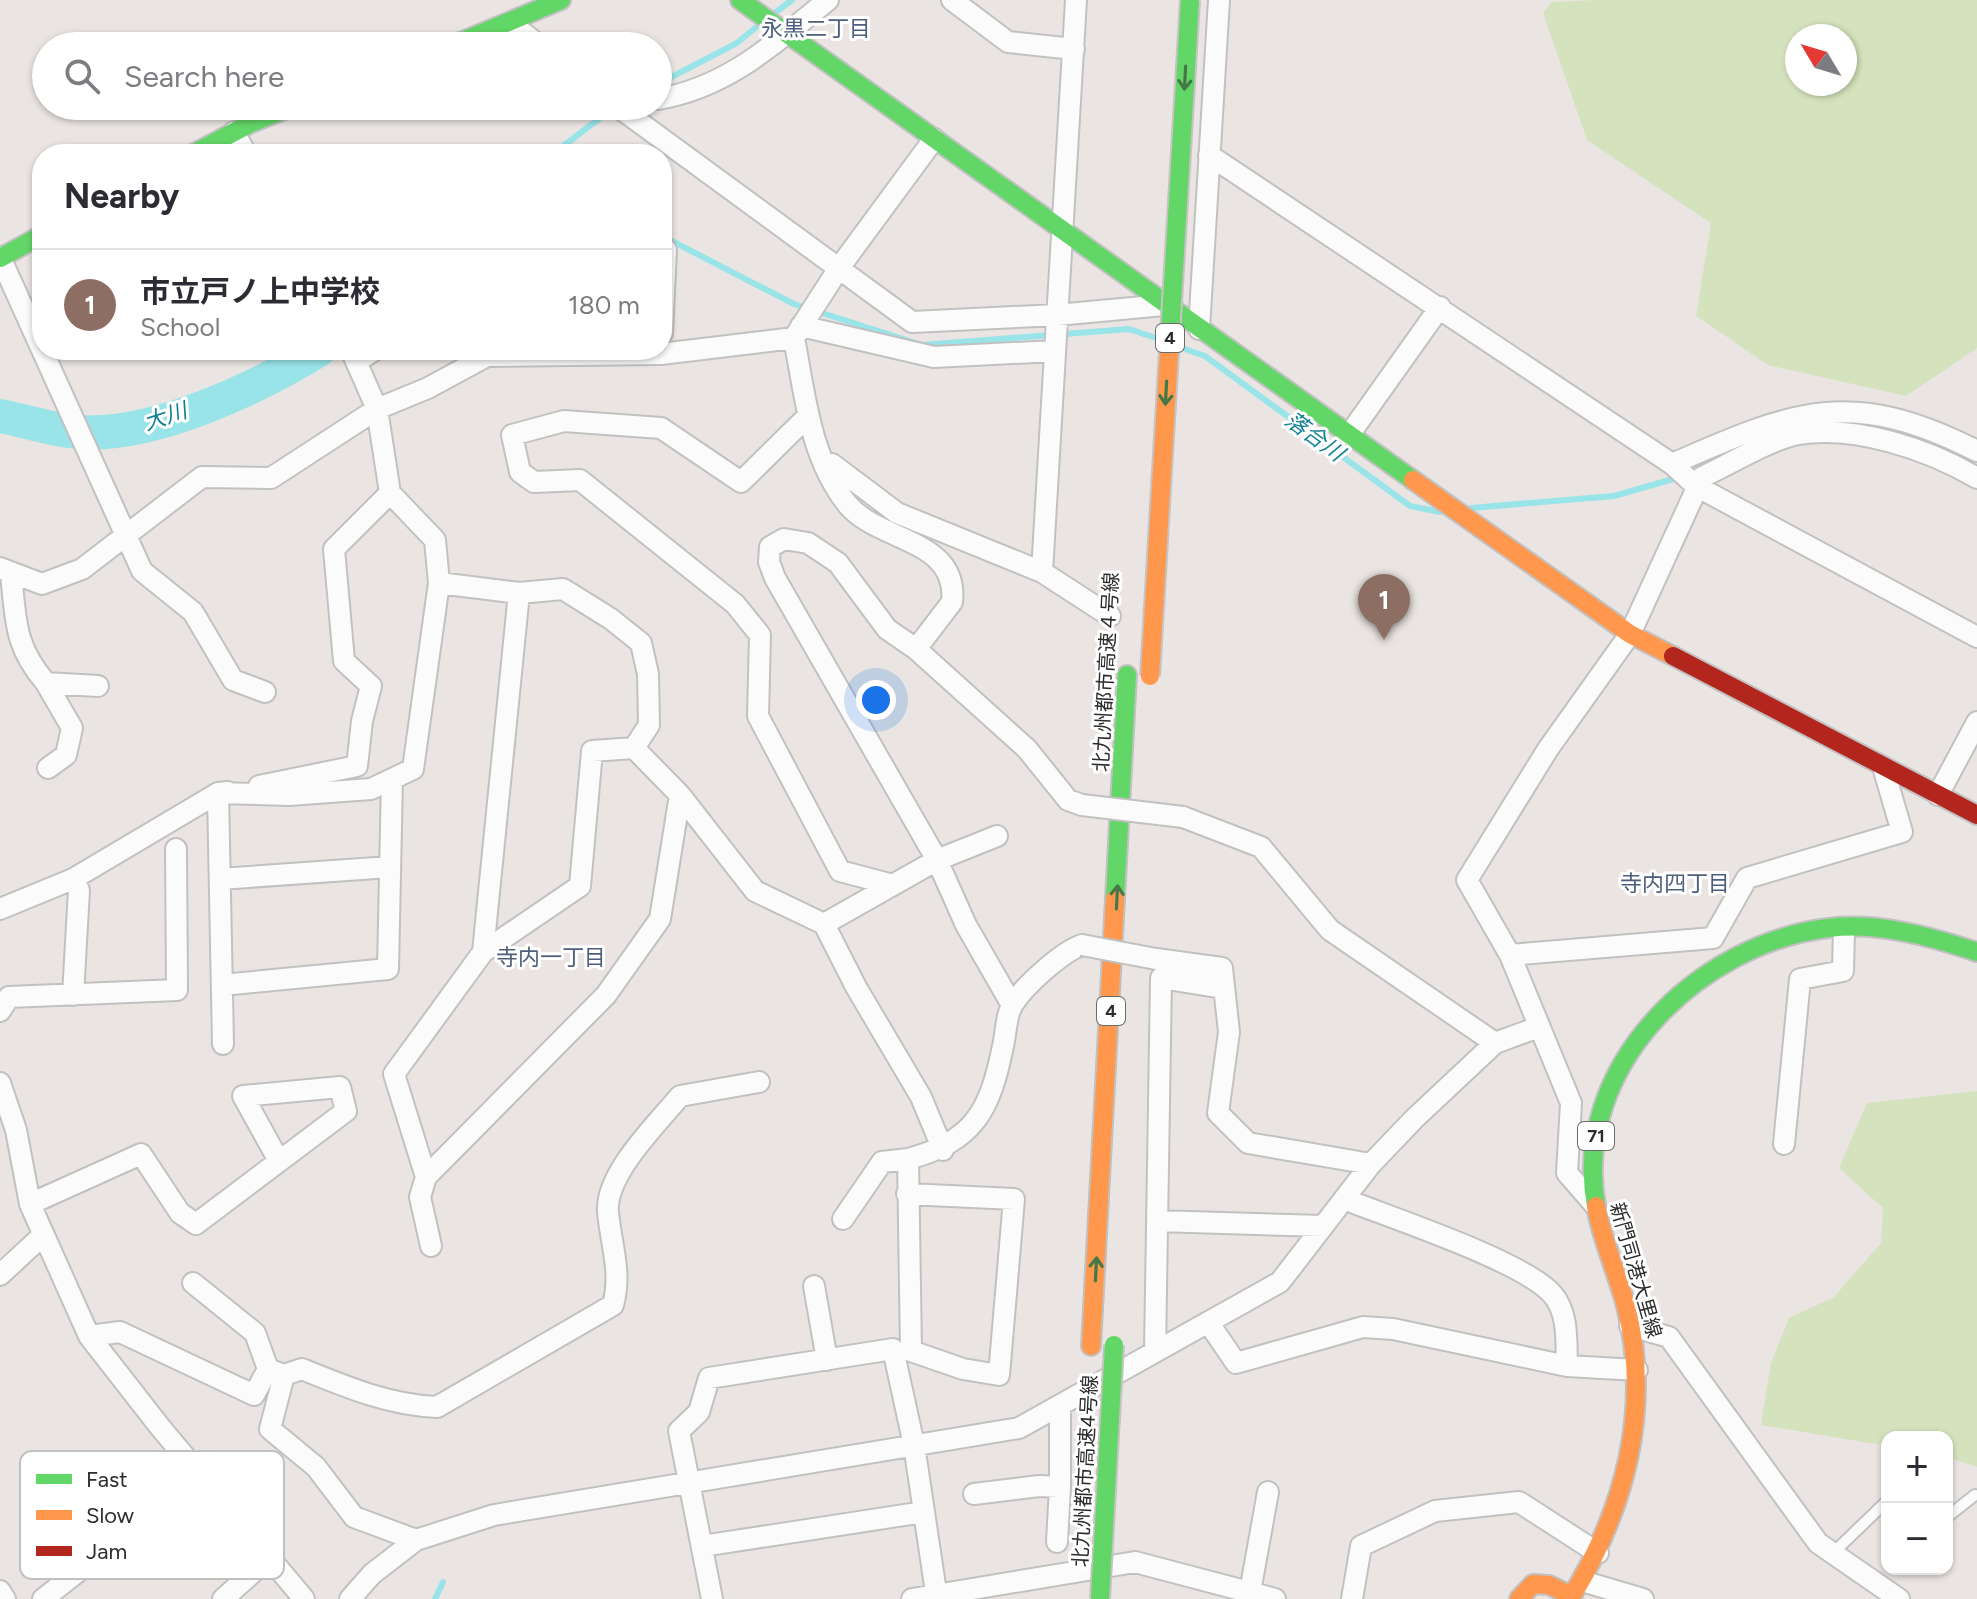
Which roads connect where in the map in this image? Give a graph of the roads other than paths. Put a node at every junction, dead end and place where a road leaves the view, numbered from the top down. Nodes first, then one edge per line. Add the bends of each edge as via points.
1 (561, 0) edge
2 (828, 0) edge
3 (952, 0) edge
4 (1076, 0) edge
5 (1190, 0) edge
6 (1219, 0) edge
7 (757, 7) edge
8 (510, 23) junction
9 (487, 32) edge
10 (522, 32) edge
11 (784, 32) junction
12 (1074, 49) junction
13 (672, 97) edge
14 (262, 120) edge
15 (644, 120) edge
16 (234, 132) junction
17 (934, 139) junction
18 (212, 144) edge
19 (241, 144) edge
20 (1209, 155) junction
21 (1061, 230) junction
22 (32, 240) edge
23 (0, 258) edge
24 (839, 268) junction
25 (1152, 274) dead end
26 (1164, 305) junction
27 (1440, 307) junction
28 (1057, 315) junction
29 (1149, 320) dead end
30 (32, 329) edge
31 (1199, 329) junction
32 (798, 332) junction
33 (672, 350) edge
34 (1055, 351) junction
35 (46, 360) edge
36 (356, 360) edge
37 (480, 360) edge
38 (377, 409) junction
39 (808, 416) junction
40 (1349, 435) junction
41 (817, 451) junction
42 (1977, 451) edge
43 (1672, 464) junction
44 (1977, 478) edge
45 (1696, 486) junction
46 (390, 493) junction
47 (124, 534) junction
48 (6, 571) edge
49 (1042, 572) junction
50 (439, 583) junction
51 (519, 593) junction
52 (1110, 616) dead end
53 (1630, 634) junction
54 (1977, 637) edge
55 (916, 649) junction
56 (1127, 667) dead end
57 (46, 683) junction
58 (1150, 684) dead end
59 (98, 686) dead end
60 (265, 692) dead end
61 (1977, 722) edge
62 (634, 748) junction
63 (1883, 767) junction
64 (48, 768) dead end
65 (392, 779) junction
66 (1144, 788) dead end
67 (218, 793) junction
68 (680, 795) junction
69 (1938, 795) junction
70 (1977, 815) edge
71 (997, 836) dead end
72 (1142, 836) dead end
73 (176, 849) dead end
74 (937, 860) junction
75 (390, 867) junction
76 (220, 879) junction
77 (893, 885) junction
78 (79, 890) dead end
79 (0, 909) edge
80 (824, 924) junction
81 (1844, 928) junction
82 (1136, 931) dead end
83 (483, 952) junction
84 (1977, 952) edge
85 (1510, 955) junction
86 (1134, 979) dead end
87 (222, 985) junction
88 (1223, 988) junction
89 (73, 995) junction
90 (1012, 1005) junction
91 (0, 1011) edge
92 (1539, 1027) junction
93 (1495, 1043) junction
94 (223, 1044) dead end
95 (759, 1082) dead end
96 (0, 1083) edge
97 (1784, 1144) dead end
98 (943, 1150) junction
99 (908, 1159) junction
100 (279, 1161) junction
101 (1371, 1164) junction
102 (426, 1177) junction
103 (907, 1194) junction
104 (1344, 1199) junction
105 (30, 1204) junction
106 (1594, 1204) junction
107 (843, 1219) dead end
108 (1157, 1221) junction
109 (1323, 1226) junction
110 (41, 1237) junction
111 (431, 1246) dead end
112 (0, 1275) edge
113 (193, 1283) dead end
114 (814, 1286) dead end
115 (1208, 1322) junction
116 (1630, 1326) junction
117 (89, 1336) junction
118 (1115, 1337) dead end
119 (1091, 1346) joint
120 (1155, 1352) junction
121 (827, 1360) junction
122 (1567, 1366) junction
123 (1637, 1370) junction
124 (276, 1372) junction
125 (1060, 1406) junction
126 (1087, 1410) dead end
127 (1110, 1420) junction
128 (914, 1445) junction
129 (182, 1451) edge
130 (690, 1481) junction
131 (1060, 1487) junction
132 (1268, 1492) dead end
133 (974, 1494) dead end
134 (1975, 1495) edge
135 (1885, 1503) edge
136 (924, 1512) junction
137 (1953, 1512) edge
138 (416, 1540) junction
139 (1057, 1542) dead end
140 (702, 1546) junction
141 (1079, 1552) dead end
142 (1598, 1553) junction
143 (1833, 1553) junction
144 (284, 1574) edge
145 (68, 1579) edge
146 (245, 1579) edge
147 (1121, 1583) dead end
148 (0, 1591) edge
149 (1250, 1592) junction
150 (1579, 1594) edge
151 (937, 1597) edge
152 (5, 1599) edge
153 (43, 1599) edge
154 (223, 1599) edge
155 (304, 1599) edge
156 (350, 1599) edge
157 (712, 1599) edge
158 (912, 1599) edge
159 (1076, 1599) edge
160 (1100, 1599) edge
161 (1275, 1599) edge
162 (1352, 1599) edge
163 (1519, 1599) edge
164 (1643, 1599) edge
165 (1899, 1599) edge

1 - 8 main road
2 - 11 street
3 - 12 street via 1008,42
4 - 12 street
5 -> 58 main road, 4, bridge
6 - 20 street
7 - 11 main road
8 - 9 main road
8 - 10 street
11 - 13 street via 720,81
11 - 17 main road
12 - 21 street
14 - 16 main road
15 - 24 street
16 - 18 main road
16 - 19 street
17 - 21 main road
17 - 24 street
20 - 27 street
20 - 31 street
21 - 26 main road
21 - 28 street
22 - 23 main road
23 - 30 street
24 - 28 street via 912,322
24 - 32 street
25 - 29 main road, 4
26 - 28 street
26 - 31 main road
27 - 40 street
27 - 43 street
28 - 34 street
31 - 40 main road
32 - 33 street
32 - 34 street via 934,357
32 - 39 street
34 - 49 street
35 - 47 street
36 - 38 street
37 - 38 street
38 - 46 street
38 - 47 street via 271,478 202,477
39 - 41 street
39 - 77 street via 741,482 661,428 564,421 512,435 520,472 534,482 580,480 735,604 760,635 758,716 840,871
40 - 53 main road
41 - 49 street via 897,513
41 - 55 street via 848,505 872,525 916,543 950,575 952,602
42 - 43 street via 1932,428 1848,409 1800,415
43 - 45 street
44 - 45 street via 1879,437 1796,434 1702,477
45 - 53 street
45 - 54 street
46 - 50 street via 435,540
46 - 67 street via 334,549 344,661 371,686 357,766
47 - 48 street via 82,569 42,584
47 - 60 street via 142,571 193,612 233,680
48 - 57 street via 26,660
49 - 52 street
50 - 51 street
50 - 65 street via 413,769
51 - 62 street via 563,589 641,643 649,725
51 - 83 street
53 - 63 main road
53 - 85 street via 1548,749 1467,880
55 - 74 street via 887,629 838,563 808,543 784,539 770,547 775,578
55 - 93 street, bridge via 1027,749 1068,800 1183,817 1261,847 1330,930
119 -> 56 main road, 北九州都市高速４号線 / 4
57 - 59 street
57 - 64 street via 72,728 66,755
61 - 69 street
62 - 68 street
62 - 83 street via 592,751 580,886
63 - 69 main road
63 - 85 street via 1902,832 1747,878 1713,938
65 - 67 street via 371,789
65 - 75 street
66 - 72 main road
67 - 76 street
67 - 79 street via 73,879
68 - 80 street via 755,891
68 - 102 street via 660,919 606,995
69 - 70 main road
71 - 74 street
73 - 89 street via 177,990
74 - 77 street
74 - 90 street via 966,925
75 - 76 street
75 - 87 street via 388,969
76 - 87 street
77 - 80 street
78 - 89 street
80 - 98 street via 921,1097
81 - 84 main road, 新門司港大里線 / 71 via 1914,932
81 - 97 street via 1843,971 1800,979
81 - 106 main road, 新門司港大里線 / 71 via 1777,942 1734,960 1689,989 1652,1022 1621,1062 1604,1099 1593,1155
82 - 86 main road, 4
83 - 102 street via 394,1074
85 - 92 street
87 - 94 street
88 - 90 street, bridge via 1222,968 1082,945 1066,951
88 - 101 street via 1229,1032 1218,1113 1248,1143
88 - 108 street via 1161,978
89 - 91 street via 9,997
90 - 98 street via 994,1091 971,1125
92 - 93 street
92 - 106 street via 1571,1103 1567,1173
93 - 101 street
95 - 124 street via 680,1096 620,1170 608,1208 619,1282 613,1305 437,1407 352,1390 302,1369
96 - 105 street via 16,1130
98 - 99 street
99 - 103 street
99 - 107 street via 882,1162
100 - 100 street via 346,1111 340,1087 243,1096
100 - 105 street via 196,1224 180,1213 141,1154
101 - 104 street
102 - 111 street via 420,1197
103 - 103 street via 911,1351 999,1375 1014,1199
104 - 109 street
104 - 122 street via 1512,1266 1542,1285 1564,1315
105 - 110 street
106 - 116 main road, 新門司港大里線 / 71
108 - 109 street
108 - 120 street
109 - 115 street via 1280,1282
110 - 112 street
110 - 117 street
113 - 124 street via 255,1333
114 - 121 street
115 - 120 street
115 - 122 street via 1236,1363 1363,1327
116 - 123 main road, 新門司港大里線 / 71
116 - 143 street via 1669,1337 1818,1543
117 - 124 street via 120,1332 254,1395
117 - 129 street
118 - 127 main road, 北九州都市高速4号線, bridge
119 - 126 main road, 北九州都市高速4号線 / 4
120 - 125 street
121 - 128 street via 893,1349
121 - 130 street via 709,1378 699,1412 679,1431
122 - 123 street
123 - 142 main road, 新門司港大里線 / 71 via 1627,1470
124 - 138 street via 270,1429 316,1467 354,1517
125 - 128 street via 1019,1428
125 - 131 street
127 - 147 main road, bridge
127 - 160 main road, 北九州都市高速4号線, bridge
128 - 130 street
128 - 136 street
130 - 138 street via 494,1515
130 - 140 street
131 - 133 street
131 - 139 street
132 - 149 street
134 - 137 lane
135 - 143 lane
136 - 140 street
136 - 151 street
138 - 156 street
140 - 157 street
141 - 159 main road, 北九州都市高速4号線
142 - 150 main road, 新門司港大里線 / 71
142 - 162 street via 1519,1502 1435,1511 1361,1546
143 - 165 street
144 - 155 street
145 - 153 street
146 - 154 street
148 - 152 street
149 - 151 street via 1135,1562
149 - 161 street
150 - 163 main road via 1533,1584
150 - 164 street
151 - 158 street

